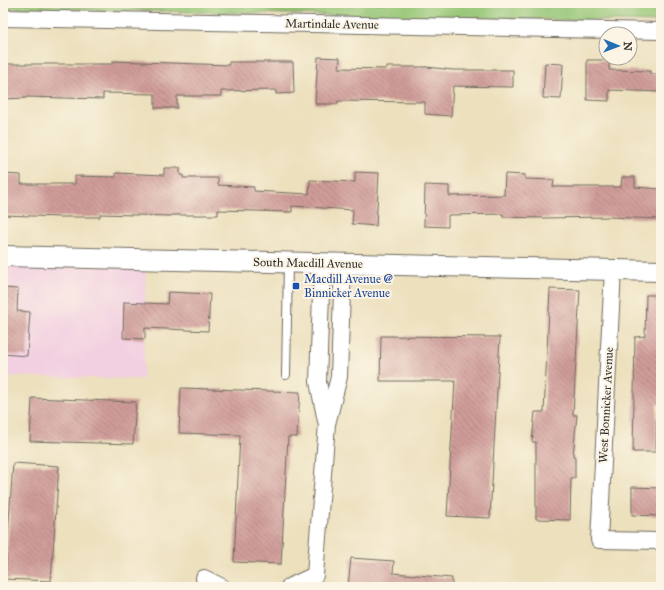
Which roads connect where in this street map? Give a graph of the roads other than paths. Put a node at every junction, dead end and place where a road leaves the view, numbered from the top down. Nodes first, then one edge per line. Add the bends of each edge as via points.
1 (3, 18) edge
2 (661, 31) edge
3 (3, 256) edge
4 (288, 262) junction
5 (322, 263) junction
6 (343, 264) junction
7 (613, 270) junction
8 (661, 271) edge
9 (286, 376) dead end
10 (327, 424) junction
11 (661, 541) edge
12 (204, 578) dead end
13 (314, 581) edge
14 (222, 587) edge
15 (289, 587) edge

1 - 2 street, Martindale Avenue
3 - 4 street, South Macdill Avenue
4 - 5 street, South Macdill Avenue
4 - 9 lane
5 - 6 street, South Macdill Avenue
5 - 10 street via 318,382
6 - 7 street, South Macdill Avenue
6 - 10 street via 339,377
7 - 8 street, South Macdill Avenue
7 - 11 street, West Bonnicker Avenue via 599,540
10 - 13 street
12 - 14 street
13 - 15 street

